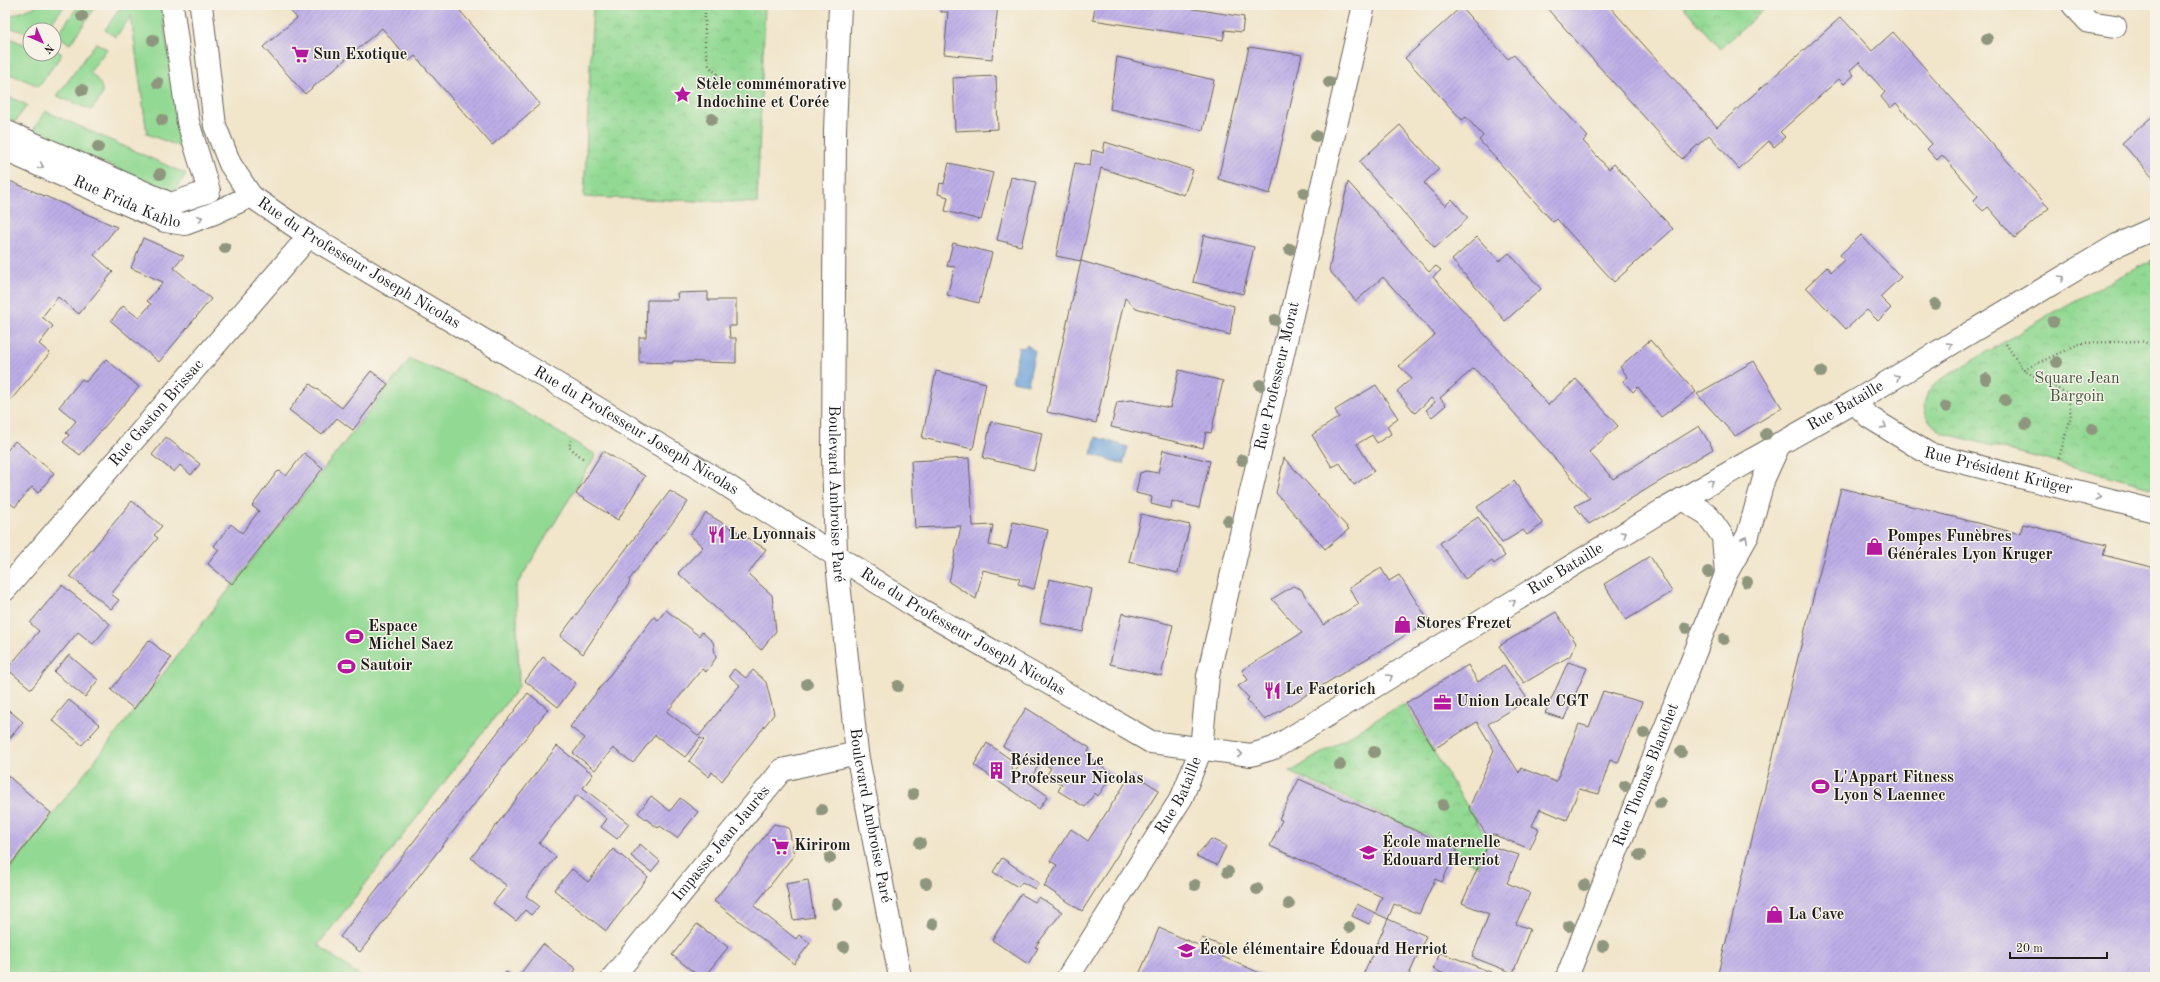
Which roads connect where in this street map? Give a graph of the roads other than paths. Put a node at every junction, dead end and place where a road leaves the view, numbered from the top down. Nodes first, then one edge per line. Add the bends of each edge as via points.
1 (172, 5) edge
2 (201, 5) edge
3 (840, 5) edge
4 (1364, 5) edge
5 (2073, 5) edge
6 (2115, 26) dead end
7 (5, 131) edge
8 (5, 150) edge
9 (251, 196) junction
10 (2155, 228) edge
11 (309, 236) junction
12 (1854, 402) junction
13 (1780, 443) junction
14 (1682, 499) junction
15 (2155, 511) edge
16 (836, 554) junction
17 (1726, 574) junction
18 (5, 590) edge
19 (1201, 749) junction
20 (857, 753) junction
21 (613, 977) edge
22 (900, 977) edge
23 (1068, 977) edge
24 (1567, 977) edge

1 - 7 street via 188,122 209,191 171,204
2 - 9 street, Rue du Professeur Joseph Nicolas via 215,126 230,164
3 - 16 street, Boulevard Ambroise Paré via 835,130 833,458
4 - 19 street, Rue Professeur Morat via 1208,676
5 - 6 street via 2088,22
8 -> 9 street, Rue Frida Kahlo via 165,220 185,224
9 - 11 street, Rue du Professeur Joseph Nicolas
12 -> 10 street, Rue Bataille via 2117,245
11 - 16 street, Rue du Professeur Joseph Nicolas via 720,481
11 - 18 street, Rue Gaston Brissac
12 - 13 street, Rue Bataille
12 -> 15 street, Rue Président Krüger via 1869,417 1929,454
14 -> 13 street, Rue Bataille
17 -> 13 street, Rue Thomas Blanchet via 1748,535 1764,478
14 - 17 street, Rue Thomas Blanchet via 1706,514 1723,537
19 -> 14 street, Rue Bataille via 1251,755 1274,748
16 - 19 street, Rue du Professeur Joseph Nicolas via 911,604 1151,742
16 - 20 street, Boulevard Ambroise Paré
17 - 24 street, Rue Thomas Blanchet
19 - 23 street, Rue Bataille via 1182,797
20 - 21 street, Impasse Jean Jaurès via 782,770
20 - 22 street, Boulevard Ambroise Paré

